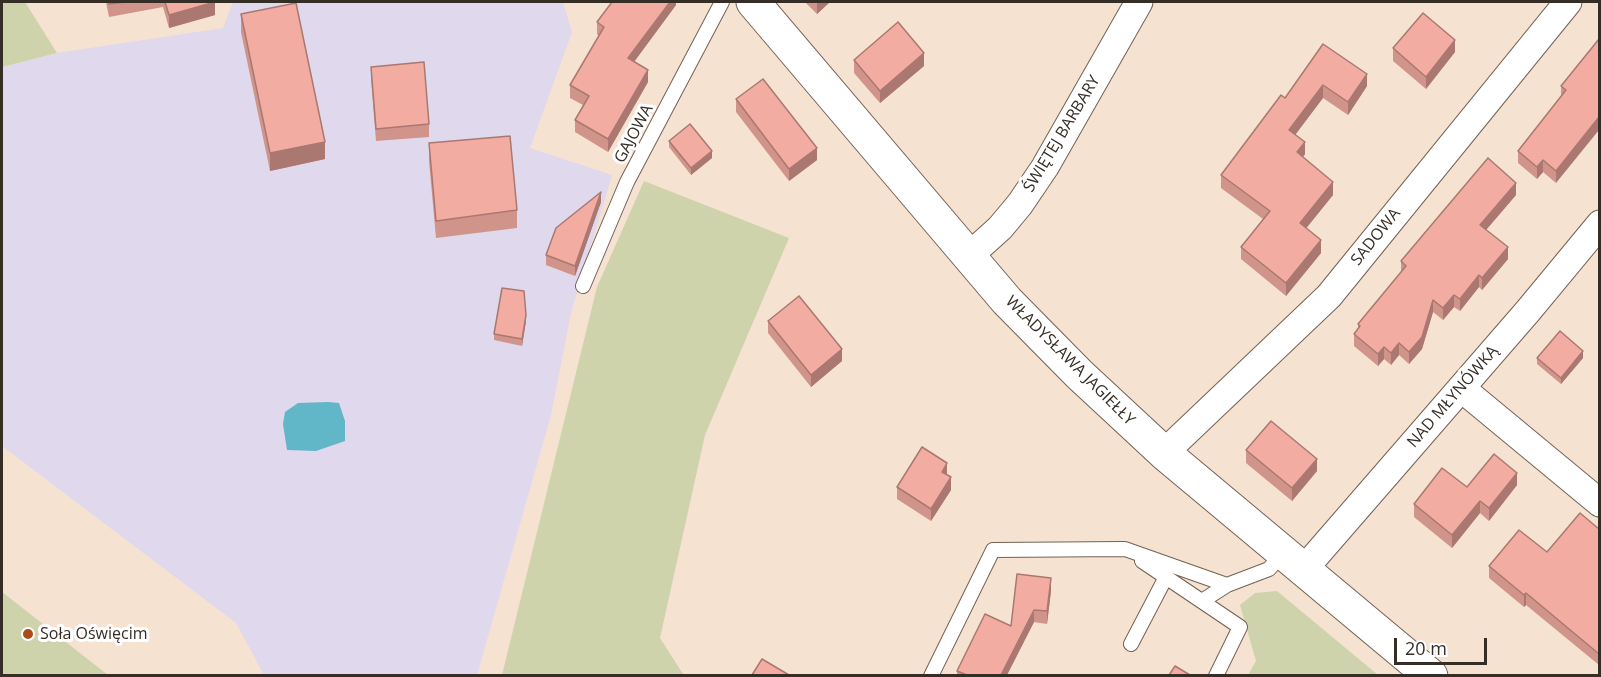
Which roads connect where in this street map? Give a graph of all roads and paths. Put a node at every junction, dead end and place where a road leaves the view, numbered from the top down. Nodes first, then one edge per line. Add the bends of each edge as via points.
1 (722, 2) edge
2 (753, 2) edge
3 (1139, 2) edge
4 (1568, 2) edge
5 (1599, 224) edge
6 (970, 255) junction
7 (583, 286) dead end
8 (1461, 388) junction
9 (1164, 453) junction
10 (1599, 503) edge
11 (1125, 549) junction
12 (1294, 560) junction
13 (1166, 577) junction
14 (1227, 585) junction
15 (1202, 601) junction
16 (1131, 644) dead end
17 (931, 675) edge
18 (1216, 675) edge
19 (1431, 675) edge

1 - 7 lane, GAJOWA via 627,182
2 - 6 street, WŁADYSŁAWA JAGIEŁŁY
3 - 6 street, ŚWIĘTEJ BARBARY via 1045,167 1000,228
4 - 9 street, SADOWA via 1329,296
5 - 8 street, NAD MŁYNÓWKĄ
6 - 9 street, WŁADYSŁAWA JAGIEŁŁY via 1007,301
8 - 10 street
8 - 12 street, NAD MŁYNÓWKĄ
9 - 12 street, WŁADYSŁAWA JAGIEŁŁY
11 - 13 lane
11 - 14 lane
11 - 17 lane via 993,550
12 - 14 lane
12 - 19 street, WŁADYSŁAWA JAGIEŁŁY
13 - 15 lane
13 - 16 lane
14 - 15 lane
15 - 18 lane via 1240,627

